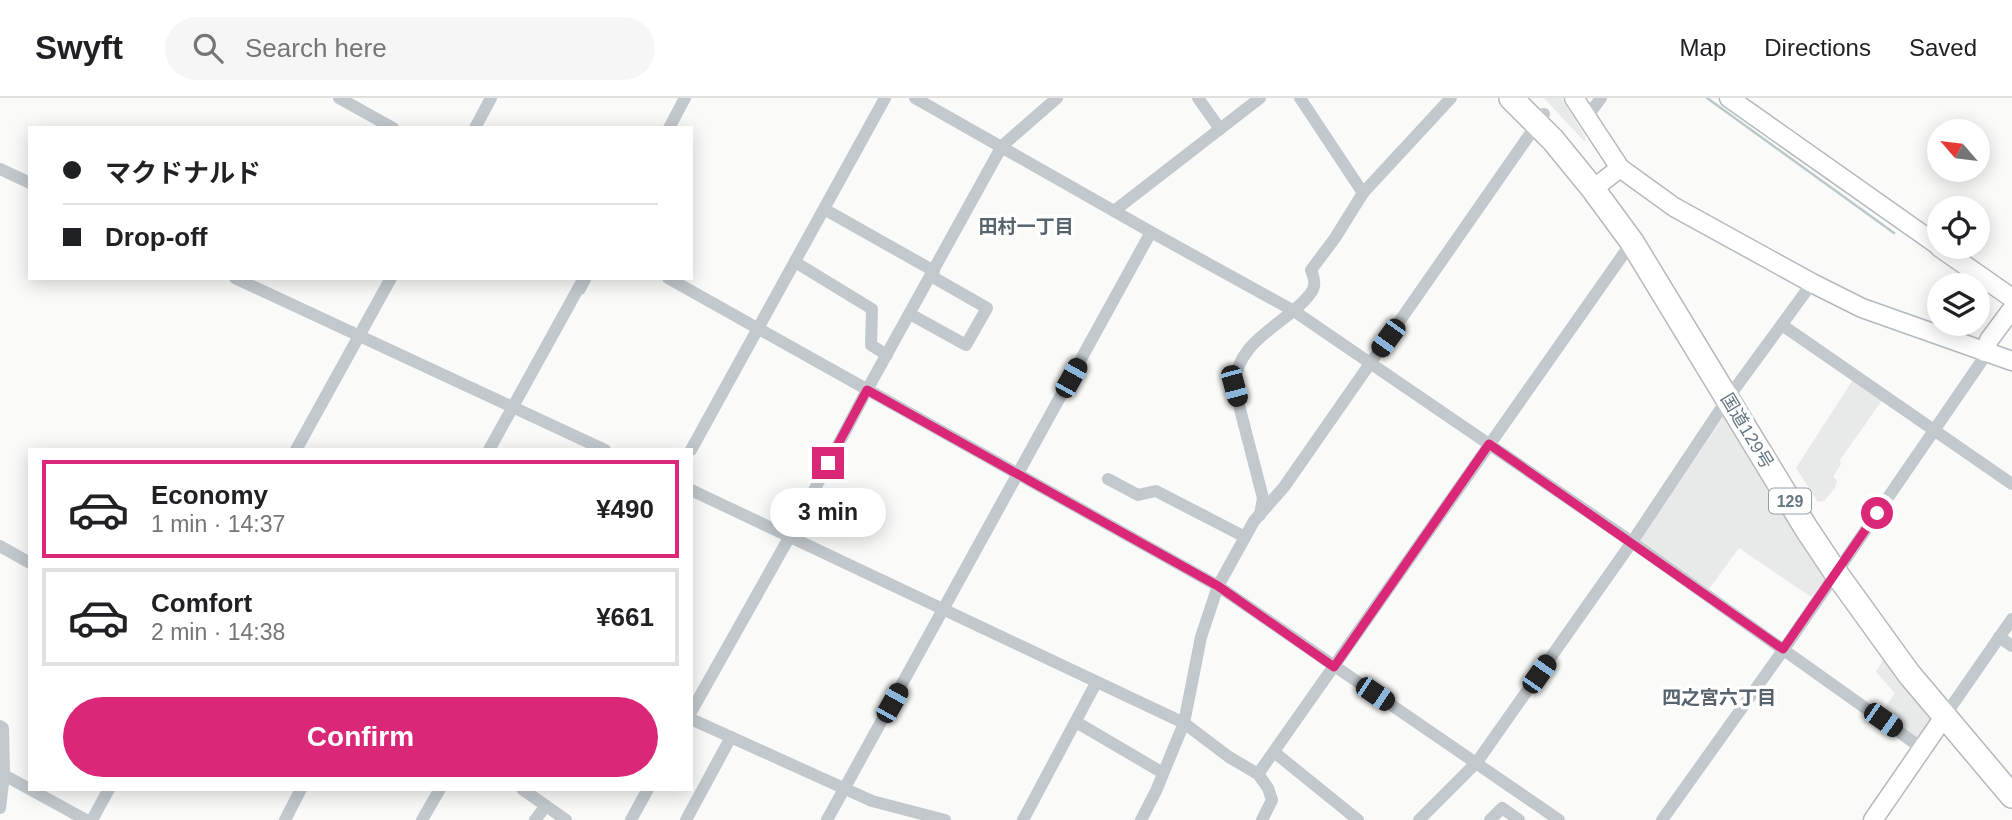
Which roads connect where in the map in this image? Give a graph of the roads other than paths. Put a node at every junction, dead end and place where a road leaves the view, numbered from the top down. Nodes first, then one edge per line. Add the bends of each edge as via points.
1 (339, 98) edge
2 (491, 98) edge
3 (685, 98) edge
4 (885, 98) edge
5 (915, 98) edge
6 (1057, 98) edge
7 (1198, 98) edge
8 (1260, 98) edge
9 (1300, 98) edge
10 (1451, 98) edge
11 (1510, 98) edge
12 (1527, 98) edge
13 (1574, 98) edge
14 (1601, 98) edge
15 (1728, 98) edge
16 (1587, 117) junction
17 (1540, 119) junction
18 (389, 126) edge
19 (476, 126) edge
20 (670, 126) edge
21 (1220, 129) junction
22 (1002, 146) junction
23 (0, 169) edge
24 (1605, 179) junction
25 (28, 182) edge
26 (1363, 193) junction
27 (824, 209) junction
28 (1114, 211) junction
29 (1151, 232) junction
30 (1927, 239) edge
31 (1632, 242) junction
32 (1956, 259) edge
33 (795, 262) junction
34 (933, 273) junction
35 (239, 280) edge
36 (390, 280) edge
37 (583, 280) edge
38 (672, 280) edge
39 (1812, 284) junction
40 (2012, 298) edge
41 (2012, 309) edge
42 (1294, 310) junction
43 (910, 314) junction
44 (1782, 325) junction
45 (758, 328) junction
46 (359, 335) junction
47 (1985, 352) junction
48 (887, 355) junction
49 (2012, 361) edge
50 (1371, 362) junction
51 (867, 390) junction
52 (1731, 394) junction
53 (513, 406) junction
54 (1934, 430) junction
55 (1489, 444) junction
56 (297, 448) edge
57 (490, 448) edge
58 (601, 448) edge
59 (692, 448) edge
60 (1018, 475) junction
61 (1108, 479) dead end
62 (2012, 484) edge
63 (693, 491) edge
64 (1259, 515) junction
65 (790, 536) junction
66 (1245, 537) junction
67 (1632, 542) junction
68 (0, 546) edge
69 (28, 562) edge
70 (1839, 568) junction
71 (1218, 586) junction
72 (944, 609) junction
73 (2012, 619) edge
74 (1999, 637) junction
75 (2012, 646) edge
76 (1783, 649) junction
77 (1334, 667) junction
78 (1096, 682) junction
79 (693, 708) edge
80 (1948, 712) junction
81 (693, 720) edge
82 (1076, 722) junction
83 (1184, 723) junction
84 (0, 726) edge
85 (731, 737) junction
86 (1923, 749) junction
87 (1274, 752) junction
88 (1476, 762) junction
89 (1163, 773) junction
90 (1258, 774) junction
91 (4, 775) junction
92 (2012, 778) edge
93 (28, 788) edge
94 (844, 789) junction
95 (33, 791) edge
96 (108, 791) edge
97 (300, 791) edge
98 (439, 791) edge
99 (525, 791) edge
100 (647, 791) edge
101 (2012, 796) edge
102 (546, 806) junction
103 (0, 808) edge
104 (86, 820) edge
105 (92, 820) edge
106 (285, 820) edge
107 (422, 820) edge
108 (535, 820) edge
109 (566, 820) edge
110 (631, 820) edge
111 (686, 820) edge
112 (827, 820) edge
113 (945, 820) edge
114 (1023, 820) edge
115 (1141, 820) edge
116 (1262, 820) edge
117 (1358, 820) edge
118 (1419, 820) edge
119 (1490, 820) edge
120 (1519, 820) edge
121 (1559, 820) edge
122 (1662, 820) edge
123 (1873, 820) edge

1 - 18 street
2 - 19 street
3 - 20 street
4 - 27 street
5 - 22 street
6 - 22 street
7 - 21 street
8 - 21 street
9 - 26 street
10 - 26 street
11 - 17 highway, 国道129号 / 129
12 - 17 highway, 国道129号 / 129
13 - 16 street
14 - 16 street
15 - 30 street
16 - 24 street
17 - 24 highway, 国道129号 / 129
17 - 50 street
21 - 28 street
22 - 28 street
22 - 34 street
23 - 25 street
24 - 31 highway, 国道129号 / 129
24 - 39 street via 1651,192
24 - 52 highway, 国道129号 / 129 via 1641,232
26 - 42 street via 1311,270 1313,291
27 - 33 street
27 - 34 street
28 - 29 street
29 - 42 street
29 - 60 street
31 - 52 highway, 国道129号 / 129
31 - 55 street
32 - 40 street
33 - 45 street
33 - 48 street via 872,309 871,345
34 - 43 street
34 - 43 street via 987,308 966,345
35 - 46 street
36 - 46 street
37 - 53 street
38 - 45 street
39 - 44 street
39 - 47 street via 1863,308
41 - 47 street
42 - 50 street
42 - 64 street via 1252,344 1235,371 1234,386 1263,498
43 - 48 street
44 - 52 street
44 - 54 street
45 - 51 street
45 - 59 street
46 - 53 street
46 - 56 street
47 - 49 street
47 - 54 street
48 - 51 street
50 - 55 street
50 - 64 street via 1284,487
51 - 60 street
51 - 65 street
52 - 67 street
52 - 70 highway, 国道129号 / 129
53 - 57 street
53 - 58 street
54 - 62 street
54 - 70 street
55 - 67 street
55 - 77 street
60 - 71 street
60 - 72 street
61 - 66 street via 1139,495 1156,491
63 - 65 street
64 - 66 street
65 - 72 street
65 - 79 street
66 - 71 street
67 - 76 street
67 - 88 street
68 - 69 street
70 - 76 street
70 - 80 highway, 国道129号 / 129
71 - 77 street
71 - 83 street via 1200,637
72 - 78 street
72 - 94 street
73 - 74 street
74 - 75 street
74 - 80 street
76 - 86 street
76 - 122 street
77 - 87 street
77 - 88 street
78 - 82 street
78 - 83 street
80 - 86 street
80 - 92 highway, 国道129号 / 129
80 - 101 highway, 国道129号 / 129
81 - 85 street
82 - 89 street
82 - 114 street
83 - 89 street
83 - 90 street
84 - 91 street
85 - 94 street
85 - 111 street
86 - 123 street
87 - 90 street
87 - 117 street
88 - 118 street
88 - 121 street
89 - 115 street
90 - 116 street via 1272,800
91 - 93 street
91 - 103 street
94 - 112 street
94 - 113 street
95 - 104 street
96 - 105 street
97 - 106 street
98 - 107 street
99 - 102 street
100 - 110 street
102 - 108 street
102 - 109 street
119 - 120 street via 1502,808

